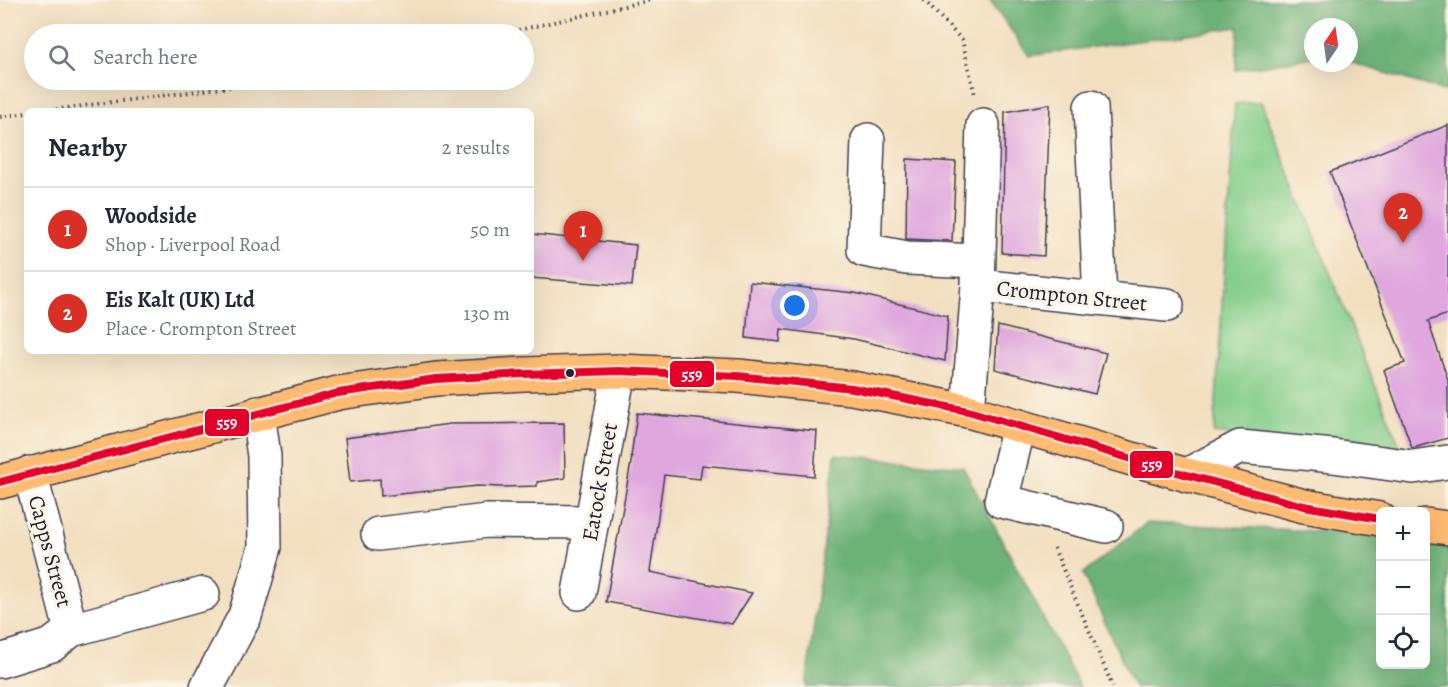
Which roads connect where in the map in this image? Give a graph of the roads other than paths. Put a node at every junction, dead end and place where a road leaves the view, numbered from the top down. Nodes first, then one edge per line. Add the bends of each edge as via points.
1 (1091, 107) dead end
2 (982, 125) road end
3 (868, 140) dead end
4 (978, 273) junction
5 (1100, 298) junction
6 (1167, 305) dead end
7 (619, 371) junction
8 (968, 411) junction
9 (258, 413) junction
10 (1019, 426) junction
11 (1448, 462) edge
12 (1187, 475) junction
13 (15, 477) edge
14 (1376, 518) edge
15 (592, 522) junction
16 (1106, 526) dead end
17 (1430, 526) edge
18 (1448, 528) edge
19 (378, 534) dead end
20 (579, 593) dead end
21 (203, 594) dead end
22 (71, 630) junction
23 (0, 661) edge
24 (207, 687) edge

1 - 5 street
2 - 4 street, Crompton Street
3 - 4 street via 864,250
4 - 5 street, Crompton Street
4 - 8 street, Crompton Street
5 - 6 street, Crompton Street
7 - 8 main road via 738,376 852,388
7 - 9 main road via 436,379 338,393
7 - 15 street, Eatock Street
8 - 10 main road
9 - 13 main road
9 - 24 street via 264,456 266,547 245,616
10 - 12 main road
10 - 16 street via 1001,501
11 - 12 street via 1413,467 1240,447
12 - 14 main road via 1304,506
13 - 22 street, Capps Street
15 - 19 street via 487,521
15 - 20 street, Eatock Street
17 - 18 main road
21 - 22 street
22 - 23 street via 52,645

